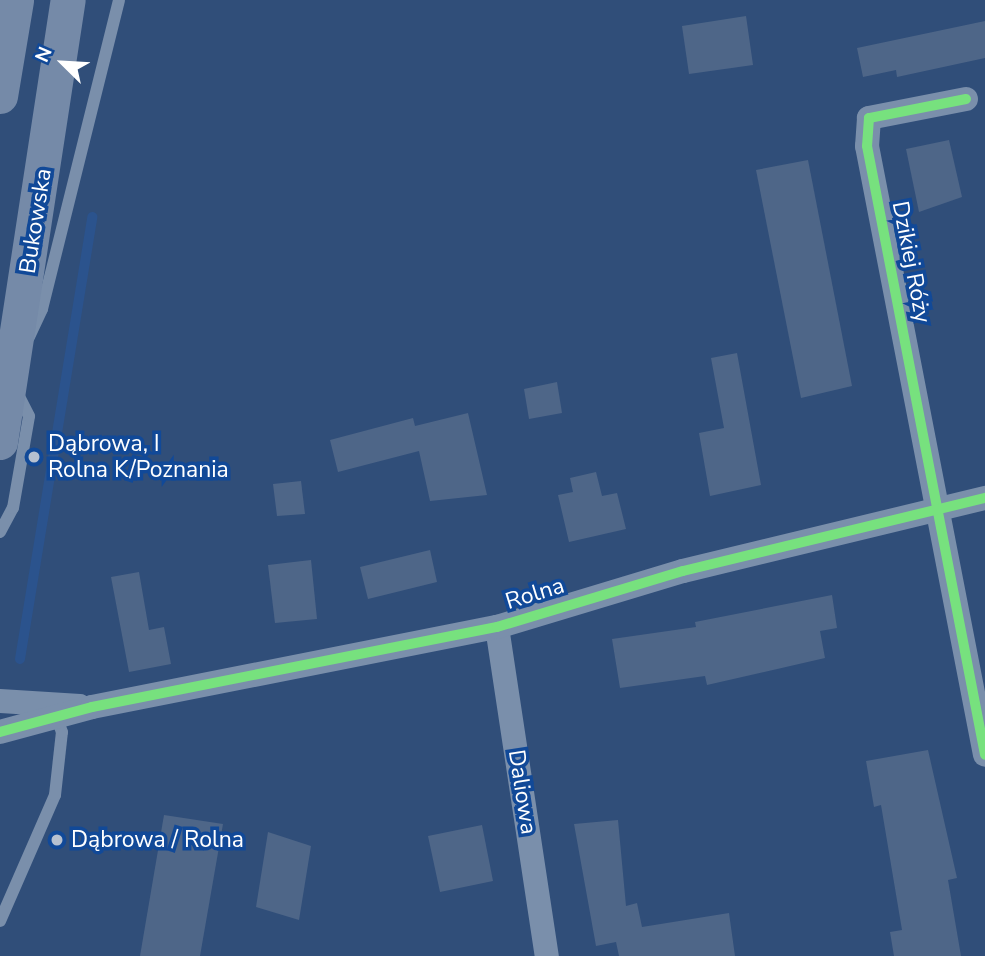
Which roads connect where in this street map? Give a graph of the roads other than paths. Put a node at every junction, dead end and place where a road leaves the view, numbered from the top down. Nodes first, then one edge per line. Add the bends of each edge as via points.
1 (16, 0) edge
2 (68, 0) edge
3 (119, 0) edge
4 (0, 96) edge
5 (966, 99) dead end
6 (11, 379) junction
7 (0, 442) edge
8 (985, 498) edge
9 (938, 510) junction
10 (0, 532) edge
11 (497, 627) junction
12 (0, 701) edge
13 (55, 711) junction
14 (0, 732) edge
15 (985, 755) edge
16 (0, 921) edge
17 (547, 956) edge

1 - 4 main road
2 - 6 main road, Bukowska
3 - 6 lane via 42,309
5 - 9 street, Dzikiej Róży via 869,118 867,146
6 - 7 main road, Bukowska
6 - 10 lane via 29,416 13,508
8 - 9 street, Rolna
9 - 11 street, Rolna via 683,570
9 - 15 street
11 - 13 street, Rolna
11 - 17 street, Daliowa
12 - 13 street, Rolna
13 - 14 street
13 - 16 lane via 62,732 55,795

